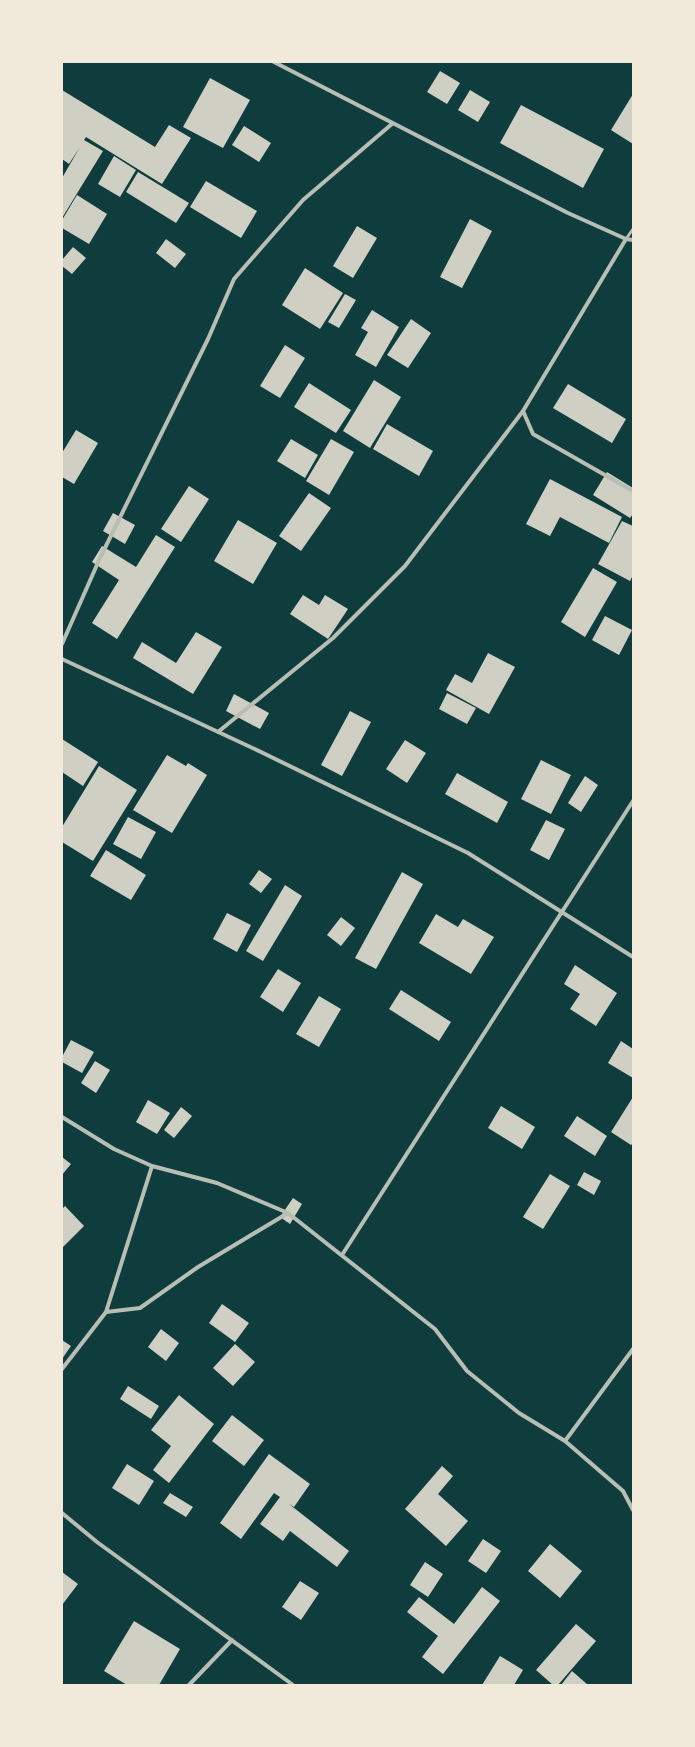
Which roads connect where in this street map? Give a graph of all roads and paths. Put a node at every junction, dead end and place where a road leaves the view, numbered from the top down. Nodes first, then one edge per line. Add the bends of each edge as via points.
1 (274, 62) edge
2 (393, 123) junction
3 (633, 229) edge
4 (626, 240) junction
5 (633, 240) edge
6 (522, 411) junction
7 (633, 491) edge
8 (62, 644) edge
9 (62, 659) edge
10 (218, 732) junction
11 (633, 802) edge
12 (562, 912) junction
13 (633, 957) edge
14 (62, 1117) edge
15 (152, 1166) junction
16 (288, 1213) junction
17 (342, 1255) junction
18 (106, 1312) junction
19 (633, 1349) edge
20 (62, 1369) edge
21 (565, 1442) junction
22 (633, 1510) edge
23 (62, 1513) edge
24 (232, 1640) junction
25 (189, 1685) edge
26 (293, 1685) edge

1 - 2 street
2 - 4 street
2 - 8 street via 303,200 234,279 208,340 100,558
3 - 4 lane
4 - 5 street
4 - 6 street
6 - 7 street via 533,434
6 - 10 street via 405,566 333,638
9 - 10 street
10 - 12 street via 468,854
11 - 12 street
12 - 13 street
12 - 17 street
14 - 15 street via 114,1149
15 - 16 street via 217,1183
15 - 18 street
16 - 17 street
16 - 18 street via 198,1266 140,1308
17 - 21 street via 435,1329 467,1371 519,1413
18 - 20 street
19 - 21 street
21 - 22 street via 623,1491
23 - 24 street via 97,1542
24 - 25 street
24 - 26 street

